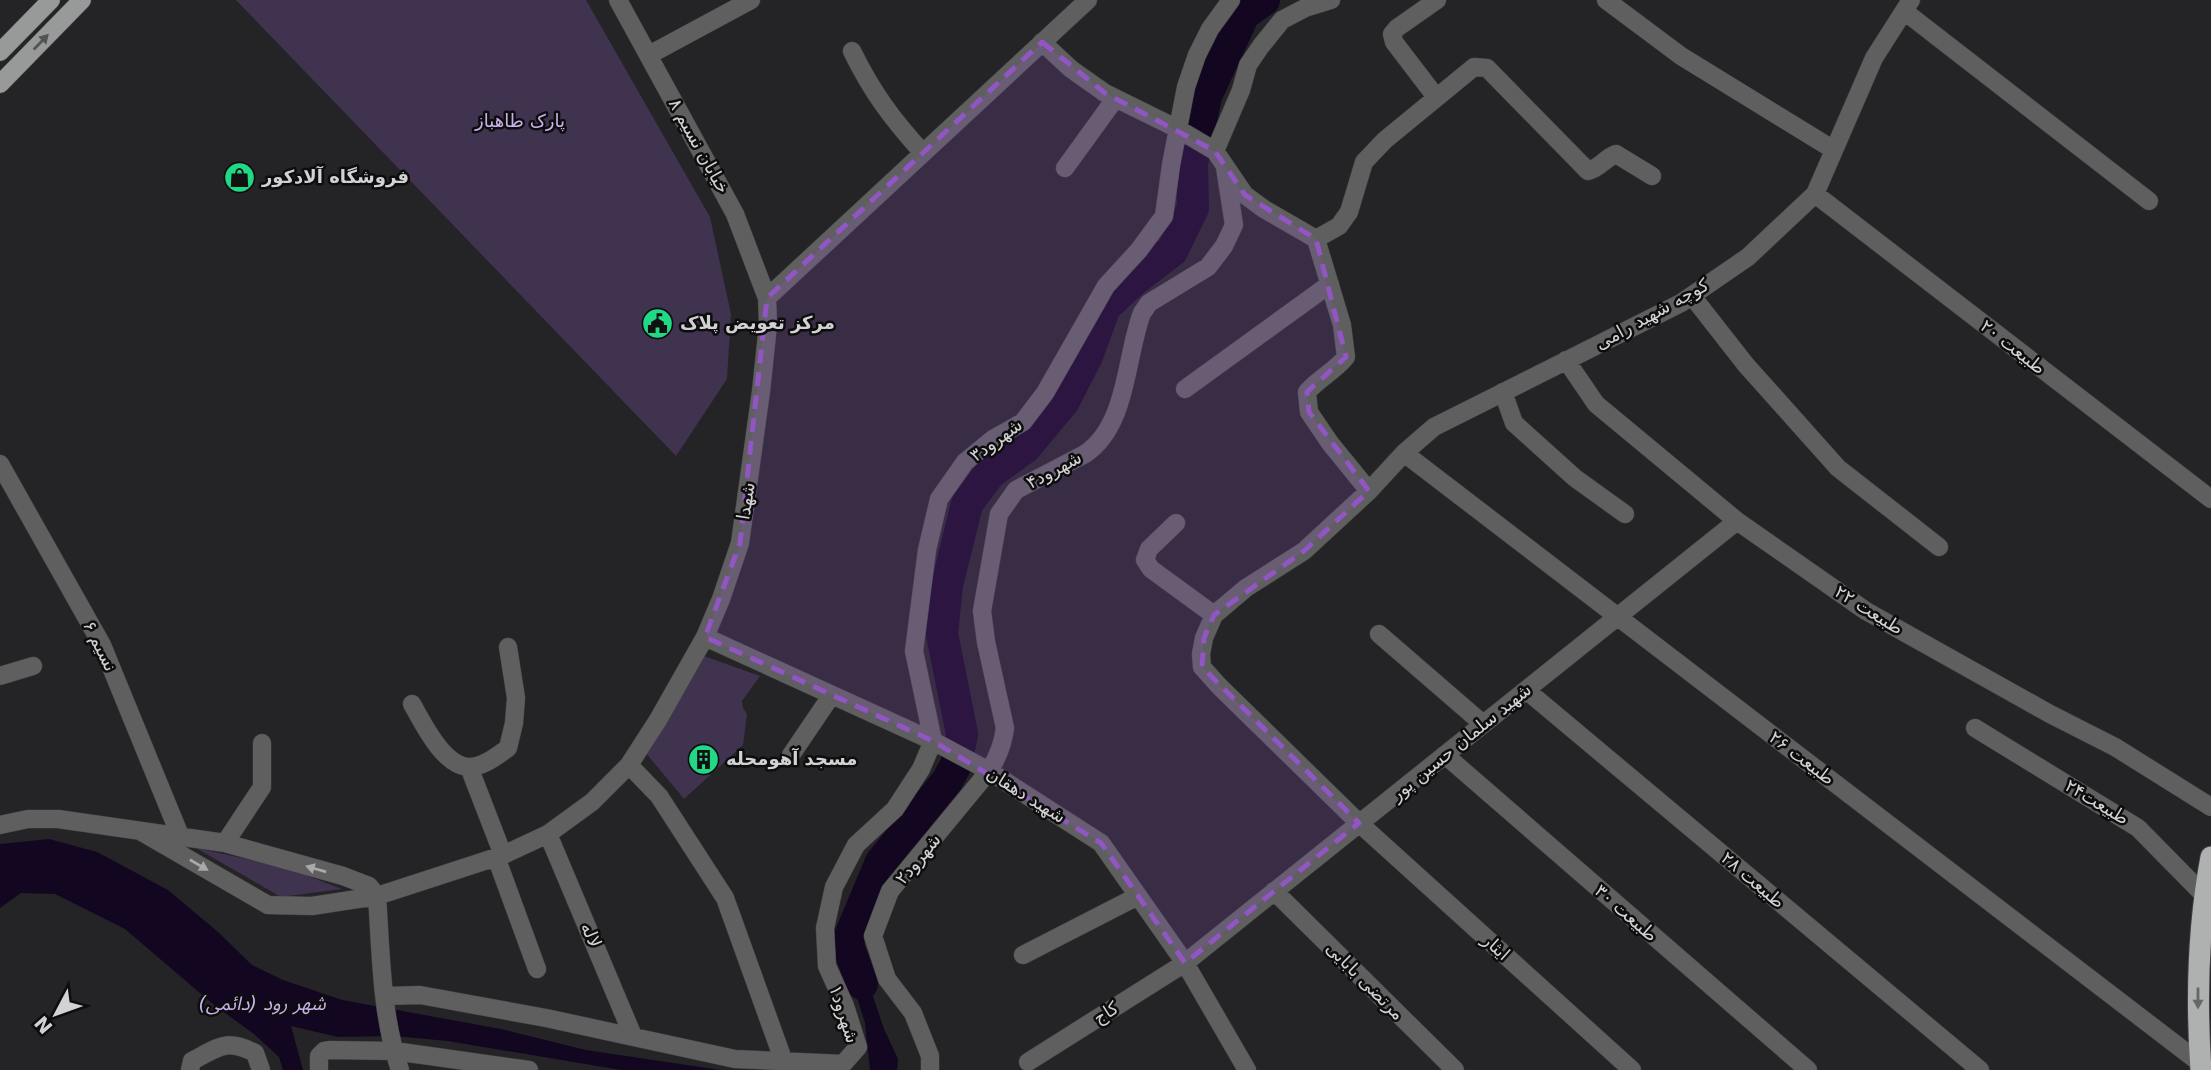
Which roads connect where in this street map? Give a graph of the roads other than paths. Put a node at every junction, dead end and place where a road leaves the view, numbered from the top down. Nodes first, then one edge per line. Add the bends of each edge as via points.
1 (51, 0) edge
2 (82, 0) edge
3 (618, 0) edge
4 (751, 0) edge
5 (1231, 0) edge
6 (1331, 0) edge
7 (1437, 0) edge
8 (1606, 0) edge
9 (1083, 2) edge
10 (1908, 6) edge
11 (1042, 42) junction
12 (852, 51) dead end
13 (0, 52) edge
14 (649, 55) junction
15 (0, 84) edge
16 (1436, 97) junction
17 (1115, 99) junction
18 (1178, 130) junction
19 (1834, 150) junction
20 (1215, 151) junction
21 (923, 153) junction
22 (1065, 167) dead end
23 (1225, 167) junction
24 (1652, 176) dead end
25 (1815, 194) junction
26 (2149, 201) dead end
27 (1316, 239) junction
28 (1330, 284) junction
29 (1692, 296) junction
30 (767, 298) junction
31 (1566, 360) junction
32 (1185, 389) dead end
33 (1503, 392) junction
34 (1404, 453) junction
35 (0, 464) edge
36 (1369, 491) junction
37 (2211, 499) edge
38 (1625, 514) dead end
39 (1737, 521) junction
40 (1176, 523) dead end
41 (1939, 547) dead end
42 (1214, 615) junction
43 (1617, 617) junction
44 (1379, 634) dead end
45 (705, 638) junction
46 (509, 648) dead end
47 (33, 666) dead end
48 (0, 676) edge
49 (1526, 690) junction
50 (831, 696) junction
51 (412, 704) dead end
52 (1483, 724) junction
53 (1975, 728) dead end
54 (933, 741) junction
55 (262, 743) dead end
56 (790, 755) dead end
57 (1445, 755) junction
58 (629, 765) junction
59 (469, 767) junction
60 (989, 771) junction
61 (2211, 807) edge
62 (1359, 823) junction
63 (0, 825) edge
64 (139, 831) junction
65 (548, 834) junction
66 (181, 838) junction
67 (225, 843) junction
68 (499, 856) junction
69 (2211, 857) edge
70 (1274, 891) junction
71 (2204, 895) junction
72 (377, 896) junction
73 (1138, 896) junction
74 (1023, 955) dead end
75 (1185, 963) junction
76 (537, 969) dead end
77 (385, 993) junction
78 (633, 1037) junction
79 (393, 1045) junction
80 (784, 1062) junction
81 (1028, 1062) dead end
82 (191, 1066) edge
83 (2201, 1067) edge
84 (1241, 1068) edge
85 (261, 1070) edge
86 (318, 1070) edge
87 (400, 1070) edge
88 (529, 1070) edge
89 (930, 1070) edge
90 (1455, 1070) edge
91 (1632, 1070) edge
92 (1808, 1070) edge
93 (1980, 1070) edge

1 - 13 main road
15 -> 2 main road
3 - 14 street, خیابان نسیم ۸
4 - 14 street
5 - 18 street, شهرود۳ via 1197,55
6 - 20 street via 1283,20 1261,46 1248,65
7 - 16 street via 1392,34
8 - 19 street via 1681,55
9 - 11 street
10 - 19 street, کوچه شهید رامی via 1874,58
10 - 26 street
11 - 17 street
11 - 21 street
12 - 21 street via 870,88
14 - 30 street, خیابان نسیم ۸ via 735,214
16 - 24 street via 1474,67 1487,68 1588,171 1616,154
16 - 27 street via 1364,162 1349,212 1339,226
17 - 18 street
17 - 22 street
18 - 20 street
18 - 54 street, شهرود۳ via 1164,216 1106,286 1045,393 1023,422 965,462 939,499 927,550 914,651
19 - 25 street, کوچه شهید رامی
20 - 23 street
21 - 30 street
23 - 27 street via 1245,195
23 - 60 street, شهرود۴ via 1234,225 1230,236 1208,267 1149,303 1142,313 1118,406 1105,435 1085,454 1016,490 999,514 982,611 1005,728 999,756
25 - 29 street, کوچه شهید رامی via 1748,257
25 - 37 street, طبیعت ۲۰
27 - 28 street
28 - 32 street
28 - 36 street via 1346,357 1307,392 1309,412
29 - 31 street, کوچه شهید رامی
29 - 41 street via 1838,468
30 - 45 street, شهدا via 761,391 740,543
31 - 33 street, کوچه شهید رامی
31 - 39 street, طبیعت ۲۲ via 1596,404
33 - 34 street, کوچه شهید رامی via 1434,427
33 - 38 street via 1514,423 1575,478
34 - 36 street, کوچه شهید رامی
34 - 43 street, طبیعت ۲۶
35 - 66 street, نسیم ۶ via 102,645
36 - 42 street, کوچه شهید رامی via 1304,551
39 - 43 street, شهید سلمان حسین پور
39 - 61 street, طبیعت ۲۲ via 1866,611 2115,747
40 - 42 street via 1149,549 1145,560
42 - 62 street, ایثار via 1204,638 1202,667
43 - 49 street, شهید سلمان حسین پور
43 - 83 street, طبیعت ۲۶
44 - 52 street
45 - 50 street, شهید دهقان
45 - 58 street, شهدا
46 - 59 street via 516,698 508,748
47 - 48 street
49 - 52 street, شهید سلمان حسین پور
49 - 93 street, طبیعت ۲۸
50 - 54 street, شهید دهقان
50 - 56 street
51 - 59 street via 450,761
52 - 57 street, شهید سلمان حسین پور
53 - 71 street, طبیعت۲۴ via 2138,828
54 - 60 street, شهید دهقان
54 - 80 street, شهرود۱ via 895,809 856,845 834,887 825,928 827,966 858,1047 843,1064
55 - 67 street via 262,787
57 - 62 street, شهید سلمان حسین پور
57 - 92 street, طبیعت ۳۰
58 - 65 street, شهدا via 592,802
58 - 80 street via 659,796 725,898
59 - 68 street
60 - 73 street, شهید دهقان via 1101,843
60 - 89 street, شهرود۲ via 890,891 873,936 887,979 913,1013 930,1056
62 - 70 street, شهید سلمان حسین پور
62 - 91 street, ایثار
63 - 64 street via 58,819
64 - 66 street
64 -> 72 street, شهدا via 268,905 312,906
65 - 68 street, شهدا
65 - 78 street, لاله
66 - 67 street
72 -> 67 street via 369,886 343,876
68 - 72 street, شهدا
68 - 76 street
69 - 71 highway
70 - 75 street, شهید سلمان حسین پور
70 - 90 street, مرتضی بابایی
71 -> 83 highway via 2198,998
72 - 77 street
73 - 74 street
73 - 75 street, شهید دهقان
75 - 81 street, کاج
75 - 84 street, شهید دهقان
77 - 78 street, شهرود۱ via 421,995
77 - 79 street
78 - 80 street, شهرود۱ via 735,1059
79 - 86 street via 330,1050 319,1056
79 - 87 street
79 - 88 street
82 - 85 street via 224,1045 256,1053

